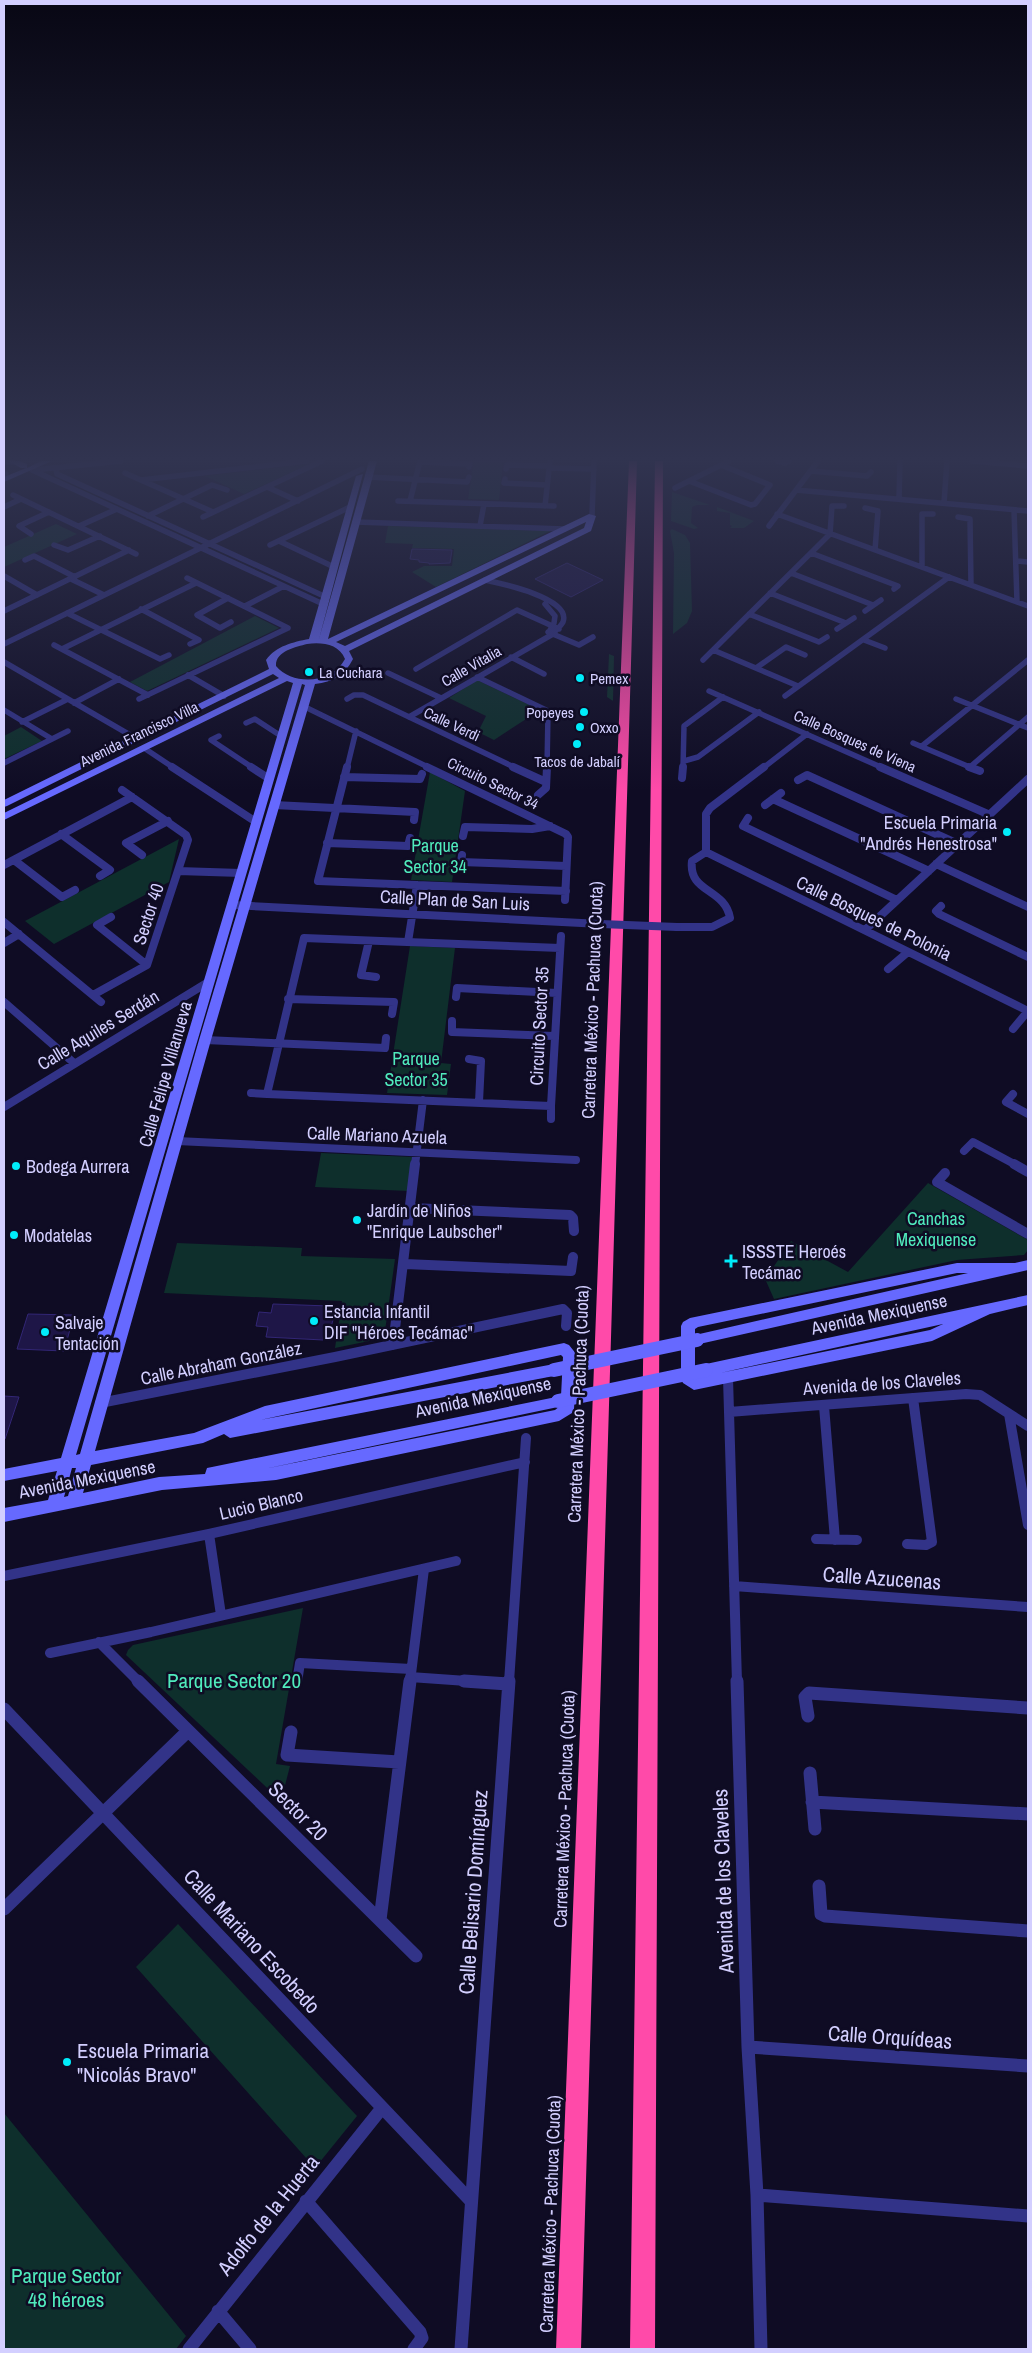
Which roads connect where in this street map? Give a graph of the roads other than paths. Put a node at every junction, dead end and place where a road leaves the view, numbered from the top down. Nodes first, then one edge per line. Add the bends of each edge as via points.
1 (60, 571) edge
2 (87, 571) edge
3 (154, 571) edge
4 (251, 571) edge
5 (263, 571) edge
6 (333, 571) edge
7 (344, 571) edge
8 (476, 571) edge
9 (504, 571) edge
10 (630, 571) edge
11 (658, 571) edge
12 (793, 571) edge
13 (858, 571) edge
14 (932, 571) edge
15 (971, 571) edge
16 (1017, 571) edge
17 (791, 573) junction
18 (4, 576) edge
19 (949, 577) junction
20 (73, 578) junction
21 (187, 578) dead end
22 (485, 580) junction
23 (196, 583) junction
24 (971, 585) junction
25 (284, 586) junction
26 (894, 589) dead end
27 (770, 593) junction
28 (37, 595) junction
29 (104, 595) junction
30 (228, 598) junction
31 (881, 600) dead end
32 (324, 601) junction
33 (1018, 602) junction
34 (873, 605) junction
35 (245, 606) junction
36 (1028, 606) edge
37 (141, 609) junction
38 (4, 611) edge
39 (865, 611) dead end
40 (67, 612) junction
41 (749, 614) junction
42 (854, 618) dead end
43 (231, 622) dead end
44 (846, 623) junction
45 (556, 628) junction
46 (102, 629) junction
47 (838, 629) dead end
48 (549, 634) junction
49 (593, 637) dead end
50 (827, 637) dead end
51 (864, 640) junction
52 (313, 641) junction
53 (326, 642) junction
54 (4, 644) edge
55 (190, 644) dead end
56 (54, 645) dead end
57 (885, 648) dead end
58 (62, 649) junction
59 (344, 650) junction
60 (713, 650) junction
61 (169, 655) dead end
62 (805, 655) dead end
63 (511, 658) junction
64 (703, 660) dead end
65 (1028, 660) edge
66 (4, 662) edge
67 (756, 668) junction
68 (416, 669) dead end
69 (274, 670) junction
70 (388, 673) dead end
71 (544, 674) dead end
72 (188, 675) junction
73 (477, 677) junction
74 (119, 679) junction
75 (292, 680) junction
76 (311, 681) junction
77 (798, 686) junction
78 (709, 691) dead end
79 (148, 695) junction
80 (224, 696) junction
81 (785, 696) dead end
82 (723, 697) junction
83 (441, 698) junction
84 (956, 698) dead end
85 (139, 699) dead end
86 (347, 699) dead end
87 (71, 701) junction
88 (303, 706) junction
89 (972, 706) junction
90 (759, 712) junction
91 (5, 713) edge
92 (409, 717) junction
93 (1028, 717) edge
94 (22, 722) junction
95 (246, 723) dead end
96 (1020, 725) junction
97 (1028, 728) edge
98 (356, 730) junction
99 (68, 732) dead end
100 (807, 734) junction
101 (219, 736) dead end
102 (281, 736) junction
103 (52, 739) junction
104 (137, 739) junction
105 (913, 743) dead end
106 (922, 746) junction
107 (144, 748) junction
108 (4, 762) edge
109 (684, 762) junction
110 (970, 767) junction
111 (980, 772) dead end
112 (422, 774) dead end
113 (344, 777) junction
114 (268, 778) junction
115 (682, 778) dead end
116 (798, 780) dead end
117 (1028, 780) edge
118 (546, 782) junction
119 (122, 790) dead end
120 (781, 793) dead end
121 (538, 795) dead end
122 (132, 797) junction
123 (773, 799) junction
124 (4, 804) edge
125 (274, 805) junction
126 (765, 805) dead end
127 (336, 807) junction
128 (990, 815) junction
129 (4, 818) edge
130 (748, 818) dead end
131 (414, 820) dead end
132 (168, 821) junction
133 (256, 822) junction
134 (550, 826) junction
135 (61, 834) junction
136 (463, 836) dead end
137 (410, 838) dead end
138 (327, 843) junction
139 (958, 844) junction
140 (706, 852) junction
141 (142, 855) dead end
142 (462, 855) dead end
143 (8, 861) edge
144 (936, 864) junction
145 (566, 866) junction
146 (178, 871) junction
147 (929, 871) junction
148 (241, 873) junction
149 (100, 876) dead end
150 (417, 885) junction
151 (75, 890) dead end
152 (566, 891) junction
153 (565, 900) dead end
154 (898, 900) junction
155 (238, 905) junction
156 (942, 906) dead end
157 (1028, 907) edge
158 (412, 912) junction
159 (111, 917) dead end
160 (4, 922) edge
161 (865, 930) junction
162 (19, 934) junction
163 (561, 936) dead end
164 (369, 940) junction
165 (408, 942) junction
166 (4, 943) edge
167 (560, 948) junction
168 (908, 952) junction
169 (1028, 957) edge
170 (147, 965) junction
171 (888, 969) dead end
172 (376, 977) dead end
173 (210, 981) junction
174 (557, 992) junction
175 (93, 995) junction
176 (456, 997) dead end
177 (288, 999) junction
178 (4, 1002) edge
179 (101, 1002) dead end
180 (1028, 1011) edge
181 (392, 1014) dead end
182 (452, 1021) dead end
183 (1013, 1030) dead end
184 (203, 1032) junction
185 (554, 1036) junction
186 (386, 1038) dead end
187 (278, 1043) junction
188 (469, 1060) dead end
189 (74, 1064) junction
190 (250, 1093) dead end
191 (267, 1094) junction
192 (1013, 1094) dead end
193 (424, 1100) junction
194 (479, 1102) junction
195 (551, 1106) junction
196 (4, 1107) edge
197 (1028, 1114) edge
198 (550, 1119) dead end
199 (177, 1142) junction
200 (964, 1151) dead end
201 (418, 1152) junction
202 (576, 1160) dead end
203 (1028, 1172) edge
204 (944, 1173) dead end
205 (411, 1208) junction
206 (574, 1231) dead end
207 (1028, 1234) edge
208 (573, 1257) dead end
209 (404, 1264) junction
210 (1022, 1266) edge
211 (1028, 1300) edge
212 (986, 1311) junction
213 (566, 1326) dead end
214 (393, 1345) junction
215 (728, 1378) junction
216 (913, 1398) junction
217 (100, 1403) junction
218 (824, 1406) junction
219 (729, 1412) junction
220 (1009, 1414) junction
221 (1028, 1426) edge
222 (196, 1438) junction
223 (526, 1438) dead end
224 (84, 1459) junction
225 (525, 1462) junction
226 (66, 1463) junction
227 (4, 1475) edge
228 (159, 1484) junction
229 (74, 1500) junction
230 (54, 1504) junction
231 (4, 1515) edge
232 (1028, 1525) edge
233 (209, 1534) junction
234 (816, 1539) dead end
235 (834, 1540) junction
236 (857, 1540) dead end
237 (907, 1544) dead end
238 (456, 1561) dead end
239 (424, 1568) junction
240 (4, 1576) edge
241 (734, 1586) junction
242 (1028, 1607) edge
243 (221, 1615) junction
244 (99, 1642) junction
245 (50, 1653) dead end
246 (410, 1673) junction
247 (298, 1682) dead end
248 (508, 1684) junction
249 (1028, 1708) edge
250 (4, 1709) edge
251 (808, 1716) dead end
252 (188, 1731) junction
253 (290, 1732) dead end
254 (399, 1762) junction
255 (810, 1773) dead end
256 (812, 1802) junction
257 (103, 1812) junction
258 (1028, 1814) edge
259 (815, 1829) dead end
260 (819, 1886) dead end
261 (4, 1909) edge
262 (380, 1920) junction
263 (1028, 1931) edge
264 (416, 1956) dead end
265 (748, 2047) junction
266 (1028, 2066) edge
267 (382, 2108) junction
268 (757, 2194) junction
269 (470, 2200) junction
270 (306, 2201) junction
271 (1028, 2216) edge
272 (218, 2311) junction
273 (189, 2349) edge
274 (250, 2349) edge
275 (414, 2349) edge
276 (461, 2349) edge
277 (568, 2349) edge
278 (642, 2349) edge
279 (761, 2349) edge

1 - 20 street
2 - 20 street
3 - 29 street
4 - 25 street
5 - 32 street
6 - 32 main road
7 - 53 main road
8 - 53 main road
9 - 22 main road
10 - 277 highway, Carretera México - Pachuca (Cuota)
11 - 278 highway
12 - 17 street
13 - 26 street via 898,586
14 - 19 street
15 - 24 street
16 - 33 street
17 - 27 street
17 - 34 street
18 - 28 street
19 - 24 street
19 - 51 street
20 - 28 street
20 - 29 street
21 - 23 street
22 - 45 street via 549,603 555,615
22 - 59 main road
23 - 30 street
23 - 37 street
24 - 33 street
25 - 32 street
25 - 35 street
27 - 41 street
27 - 44 street
28 - 38 street
29 - 40 street
30 - 35 street
30 - 43 street via 196,615 220,628
31 - 34 street
32 - 52 main road
33 - 36 street
34 - 39 street
35 - 72 street via 288,628
37 - 46 street
37 - 55 street via 199,640
40 - 46 street
40 - 54 street
41 - 50 street via 820,642
41 - 60 street
42 - 44 street
44 - 47 street
45 - 48 street, Calle Vitalia
45 - 68 street via 518,610
46 - 58 street
46 - 61 street via 160,659
48 - 49 street via 579,645
48 - 63 street, Calle Vitalia
51 - 57 street
51 - 77 street
52 - 53 main road
52 - 69 main road via 279,650 273,657
53 - 59 main road
56 - 58 street
58 - 74 street
59 - 76 main road via 349,659 344,670 330,678
60 - 64 street
60 - 67 street
62 - 67 street via 786,647
63 - 71 street
63 - 73 street, Calle Vitalia
65 - 89 street
66 - 87 street
67 - 77 street
69 - 75 main road
69 - 80 main road, Avenida Francisco Villa
70 - 83 street
72 - 79 street
72 - 80 street
73 - 83 street, Calle Vitalia
73 - 118 street via 548,713
74 - 79 street
74 - 87 street
75 - 76 main road
75 - 102 main road, Calle Felipe Villanueva
75 - 107 main road, Avenida Francisco Villa
76 - 88 main road, Calle Felipe Villanueva
77 - 81 street
78 - 82 street, Calle Bosques de Viena
79 - 85 street
80 - 104 main road, Avenida Francisco Villa
82 - 90 street, Calle Bosques de Viena
82 - 109 street via 684,726
83 - 92 street, Calle Vitalia
84 - 89 street
86 - 92 street, Calle Verdi via 363,695
87 - 94 street
87 - 104 street
88 - 98 street, Circuito Sector 34
88 - 125 main road, Calle Felipe Villanueva
89 - 96 street
89 - 106 street
90 - 100 street, Calle Bosques de Viena
90 - 109 street via 698,757
91 - 94 street
92 - 118 street, Calle Verdi
93 - 96 street
94 - 103 street
95 - 102 street via 255,719
96 - 97 street
96 - 110 street
98 - 113 street
98 - 134 street, Circuito Sector 34
99 - 103 street
100 - 128 street, Calle Bosques de Viena
100 - 140 street via 710,808 706,814
101 - 114 street via 211,740
102 - 114 main road, Calle Felipe Villanueva
103 - 108 street
104 - 124 main road, Avenida Francisco Villa
105 - 106 street
106 - 110 street
107 - 129 main road, Avenida Francisco Villa
107 - 133 street
109 - 115 street
110 - 111 street
112 - 113 street via 419,779
113 - 127 street
114 - 133 main road, Calle Felipe Villanueva
116 - 139 street via 807,775
117 - 128 street
118 - 121 street via 546,788
119 - 122 street, Sector 40
120 - 123 street
122 - 132 street, Sector 40
122 - 135 street
123 - 126 street
123 - 147 street
125 - 127 street
125 - 155 main road, Calle Felipe Villanueva
127 - 131 street via 415,812
127 - 138 street
128 - 139 street
130 - 154 street via 743,826
132 - 141 street via 126,844
132 - 146 street, Sector 40 via 186,834 188,840
133 - 148 main road, Calle Felipe Villanueva
134 - 136 street via 532,829 465,827
134 - 145 street, Circuito Sector 34 via 568,837
135 - 143 street
135 - 149 street via 110,870
137 - 138 street via 408,846
138 - 150 street via 318,881
139 - 144 street
140 - 158 street, Calle Plan de San Luis, bridge via 692,861 690,868 694,880 724,900 731,910 730,918 723,925 707,929
140 - 161 street, Calle Bosques de Polonia
142 - 145 street via 461,862
143 - 151 street via 62,897
144 - 147 street
144 - 157 street
145 - 152 street, Circuito Sector 34
146 - 148 street, Sector 40
146 - 170 street, Sector 40
147 - 154 street
148 - 155 main road, Calle Felipe Villanueva
150 - 152 street
150 - 158 street
152 - 153 street, Circuito Sector 34
154 - 161 street
155 - 158 street, Calle Plan de San Luis
155 - 173 main road, Calle Felipe Villanueva
155 - 184 main road, Calle Felipe Villanueva
156 - 169 street via 936,911 938,914
158 - 165 street
159 - 170 street via 97,925
160 - 162 street
161 - 168 street, Calle Bosques de Polonia
162 - 166 street
162 - 175 street
163 - 167 street, Circuito Sector 35
164 - 165 street, Circuito Sector 35
164 - 172 street via 361,975
164 - 177 street, Circuito Sector 35 via 304,938
165 - 167 street, Circuito Sector 35
167 - 174 street, Circuito Sector 35
168 - 171 street
168 - 180 street, Calle Bosques de Polonia
170 - 175 street, Sector 40
173 - 184 main road, Calle Felipe Villanueva
173 - 189 street, Calle Aquiles Serdán
174 - 176 street via 457,988
174 - 185 street, Circuito Sector 35
175 - 179 street
177 - 181 street via 394,1002
177 - 187 street, Circuito Sector 35
178 - 189 street
180 - 183 street
182 - 185 street via 452,1032
184 - 187 street
184 - 199 main road, Calle Felipe Villanueva
184 - 226 main road, Calle Felipe Villanueva
185 - 195 street, Circuito Sector 35
186 - 187 street via 385,1048
187 - 191 street, Circuito Sector 35
188 - 194 street via 482,1061
189 - 196 street, Calle Aquiles Serdán
190 - 191 street, Circuito Sector 35
191 - 193 street, Circuito Sector 35
192 - 197 street via 1006,1102
193 - 194 street, Circuito Sector 35
193 - 201 street
194 - 195 street, Circuito Sector 35
195 - 198 street, Circuito Sector 35
199 - 201 street, Calle Mariano Azuela
199 - 217 main road, Calle Felipe Villanueva
200 - 203 street via 973,1142
201 - 202 street, Calle Mariano Azuela
201 - 205 street
204 - 207 street via 937,1182
205 - 206 street via 570,1215
205 - 209 street
208 - 209 street via 571,1271
209 - 214 street
210 - 215 main road via 956,1268 691,1323 688,1326 690,1383
210 - 222 main road, Avenida Mexiquense, bridge via 554,1370
211 - 212 main road, Avenida Mexiquense
212 - 215 main road via 932,1335
212 - 228 main road, Avenida Mexiquense, bridge
213 - 214 street, Calle Abraham González via 567,1313 563,1309
214 - 217 street, Calle Abraham González
215 - 219 street, Avenida de los Claveles
216 - 218 street, Avenida de los Claveles
216 - 220 street, Avenida de los Claveles via 980,1395
216 - 237 street via 932,1542 926,1545
217 - 224 main road, Calle Felipe Villanueva
218 - 219 street, Avenida de los Claveles
218 - 235 street
219 - 241 street, Avenida de los Claveles
220 - 221 street, Avenida de los Claveles
220 - 232 street
222 - 224 main road, Avenida Mexiquense
222 - 228 main road via 265,1412 564,1349 570,1355 567,1409 559,1415 276,1474
223 - 225 street, Calle Belisario Domínguez
224 - 226 main road, Avenida Mexiquense
224 - 229 main road, Calle Felipe Villanueva
225 - 233 street, Lucio Blanco
225 - 248 street, Calle Belisario Domínguez
226 - 227 main road, Avenida Mexiquense
226 - 230 main road, Calle Felipe Villanueva
228 - 229 main road, Avenida Mexiquense
229 - 230 main road, Avenida Mexiquense
230 - 231 main road, Avenida Mexiquense
233 - 240 street, Lucio Blanco
233 - 243 street
234 - 235 street
235 - 236 street
238 - 239 street
239 - 243 street
239 - 246 street
241 - 242 street, Calle Azucenas
241 - 265 street, Avenida de los Claveles
243 - 244 street
244 - 245 street
244 - 252 street, Sector 20
246 - 247 street via 300,1663
246 - 248 street
246 - 254 street
248 - 269 street, Calle Belisario Domínguez
249 - 251 street via 808,1692 805,1697
250 - 257 street, Calle Mariano Escobedo
252 - 257 street
252 - 262 street, Sector 20
253 - 254 street via 287,1755
254 - 262 street
255 - 256 street
256 - 258 street
256 - 259 street
257 - 261 street
257 - 267 street, Calle Mariano Escobedo
260 - 263 street via 820,1910 825,1916
262 - 264 street, Sector 20
265 - 266 street, Calle Orquídeas
265 - 268 street, Avenida de los Claveles
267 - 269 street, Calle Mariano Escobedo
267 - 270 street, Adolfo de la Huerta
268 - 271 street
268 - 279 street, Avenida de los Claveles
269 - 276 street, Calle Belisario Domínguez
270 - 272 street, Adolfo de la Huerta
270 - 275 street via 420,2332 422,2338
272 - 273 street, Adolfo de la Huerta
272 - 274 street

